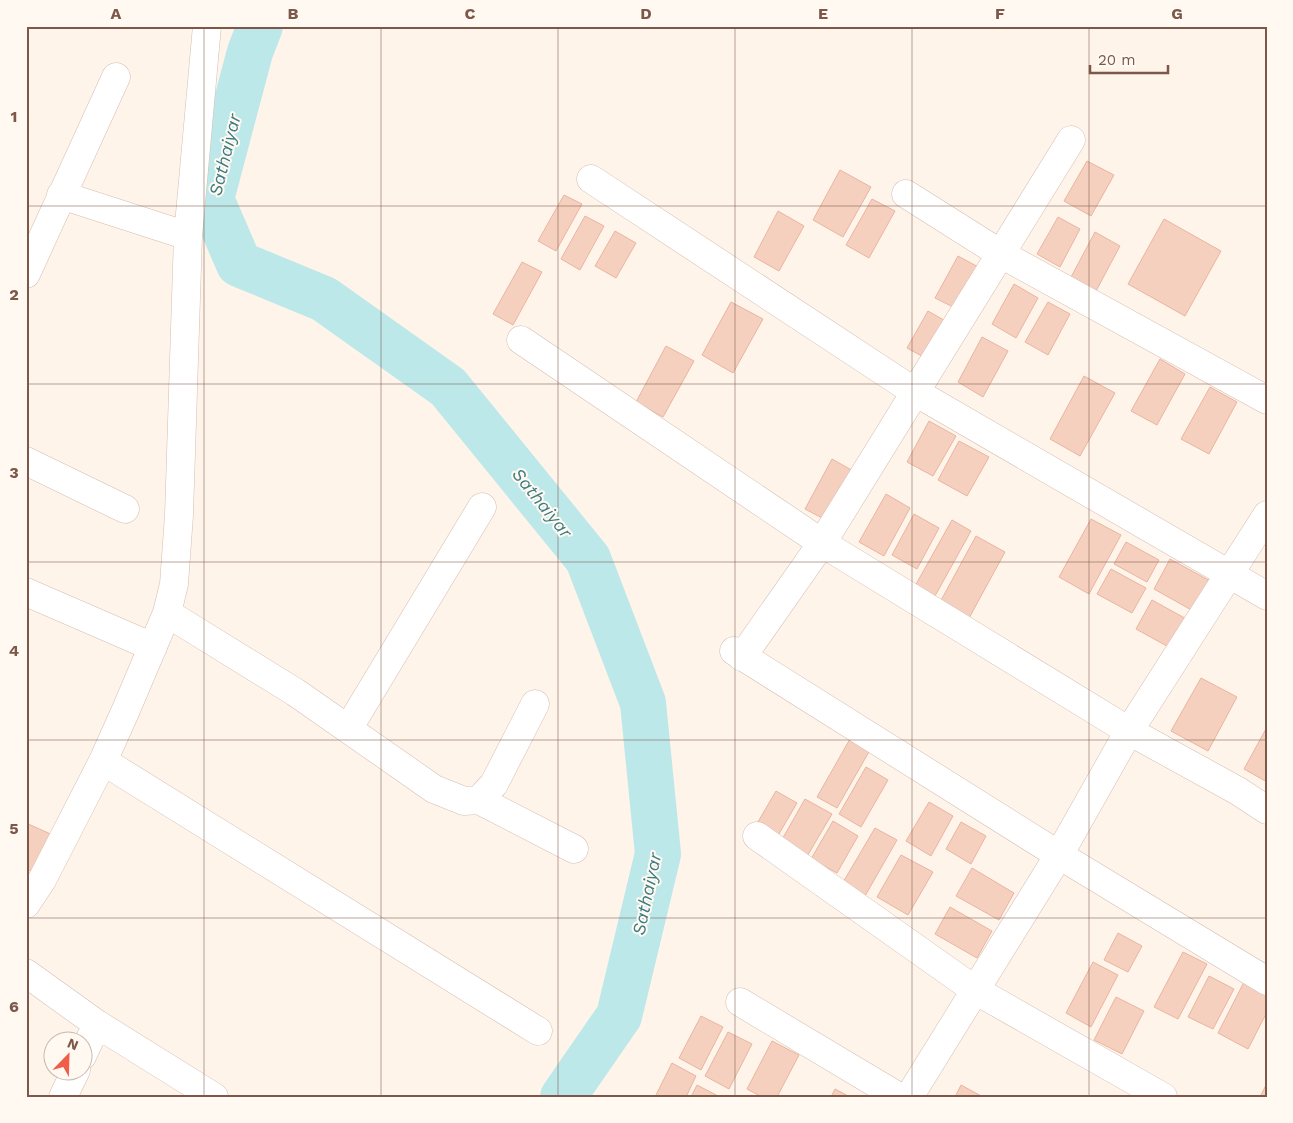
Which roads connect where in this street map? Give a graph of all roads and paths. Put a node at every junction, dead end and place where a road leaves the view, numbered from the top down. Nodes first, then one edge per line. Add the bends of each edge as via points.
1 (207, 26) edge
2 (116, 77) dead end
3 (1071, 140) dead end
4 (591, 179) dead end
5 (906, 194) dead end
6 (61, 195) junction
7 (188, 236) junction
8 (1001, 254) junction
9 (26, 274) edge
10 (521, 340) dead end
11 (916, 392) junction
12 (1267, 400) edge
13 (26, 461) edge
14 (482, 507) dead end
15 (125, 509) dead end
16 (1267, 515) edge
17 (822, 543) junction
18 (1229, 576) junction
19 (26, 592) edge
20 (1267, 596) edge
21 (167, 614) junction
22 (153, 647) junction
23 (535, 704) dead end
24 (348, 729) junction
25 (1129, 731) junction
26 (103, 761) junction
27 (479, 800) junction
28 (1267, 810) edge
29 (757, 836) dead end
30 (574, 849) dead end
31 (1059, 855) junction
32 (34, 876) edge
33 (26, 904) edge
34 (26, 973) edge
35 (1267, 981) edge
36 (975, 990) junction
37 (740, 1002) dead end
38 (97, 1024) junction
39 (538, 1031) dead end
40 (92, 1035) edge
41 (72, 1080) edge
42 (64, 1097) edge
43 (214, 1097) edge
44 (899, 1097) edge
45 (909, 1097) edge
46 (1163, 1097) edge

1 - 7 street
2 - 6 street
3 - 8 street
4 - 11 street
5 - 8 street
6 - 7 street
6 - 9 street
7 - 21 street via 179,515 174,584
8 - 11 street
8 - 12 street
10 - 17 street
11 - 17 street
11 - 18 street
13 - 15 street
14 - 24 street
16 - 18 street
17 - 25 street
17 - 31 street via 738,654
18 - 20 street
18 - 25 street
19 - 22 street
21 - 22 street
21 - 24 street via 295,692
22 - 26 street
23 - 27 street via 494,784
24 - 27 street via 434,789 464,801
25 - 28 street
25 - 31 street
26 - 32 street
26 - 39 street
27 - 30 street
29 - 36 street
31 - 35 street
31 - 36 street
32 - 33 street
34 - 38 street
36 - 45 street
36 - 46 street
37 - 44 street
38 - 40 street
38 - 43 street
41 - 42 street

